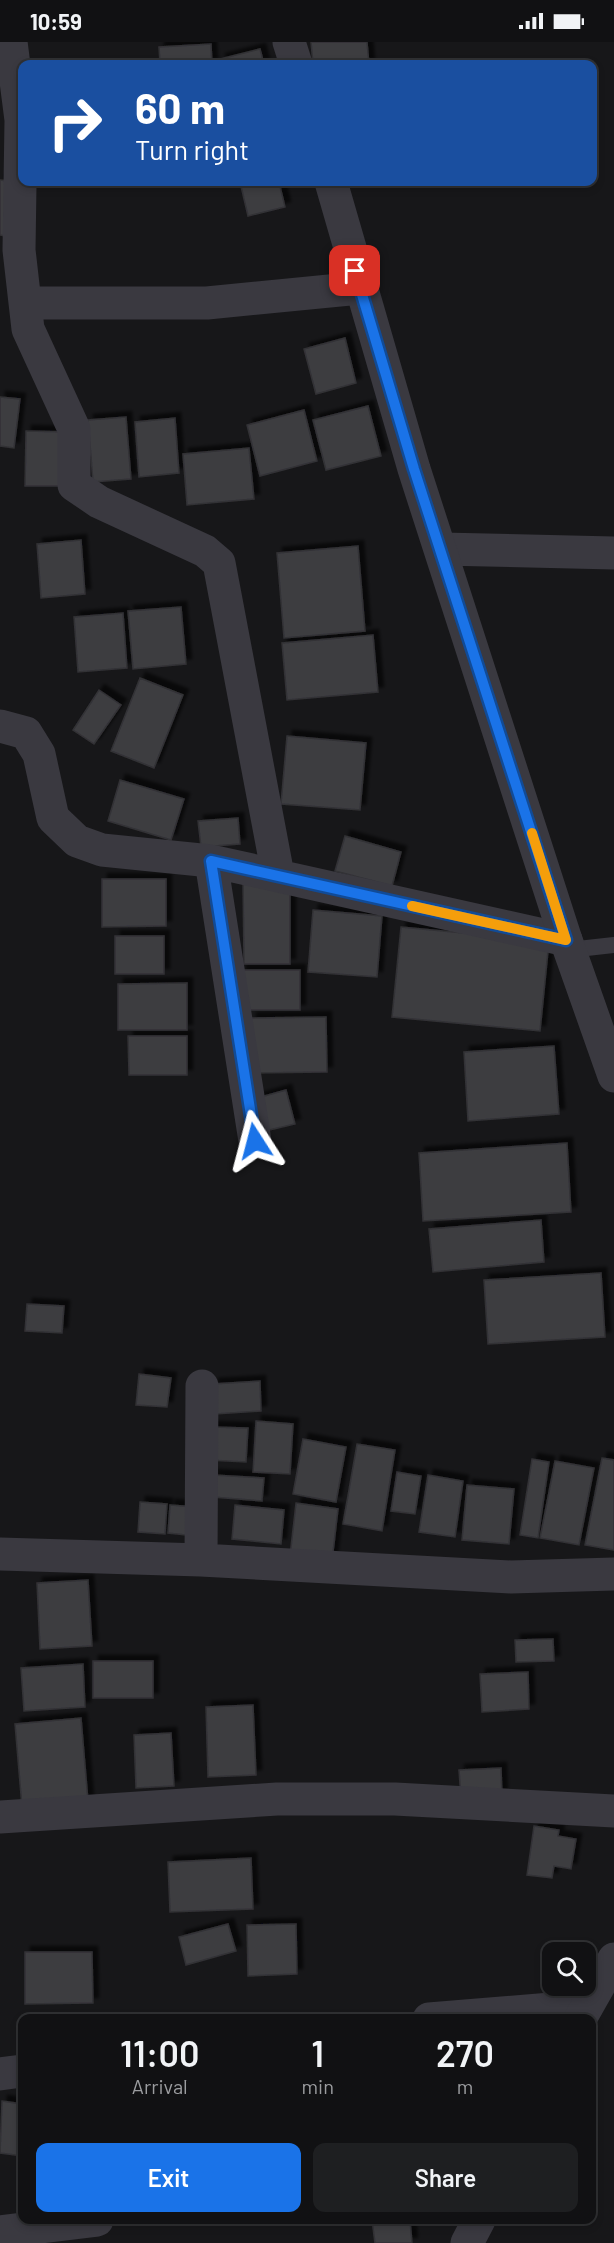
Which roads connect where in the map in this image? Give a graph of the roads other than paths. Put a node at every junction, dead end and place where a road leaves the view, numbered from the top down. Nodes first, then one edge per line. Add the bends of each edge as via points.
1 (11, 42) edge
2 (289, 42) edge
3 (295, 60) edge
4 (18, 92) edge
5 (18, 160) edge
6 (332, 186) edge
7 (9, 249) edge
8 (360, 288) junction
9 (25, 303) junction
10 (441, 549) junction
11 (614, 554) edge
12 (0, 726) edge
13 (211, 861) junction
14 (278, 875) junction
15 (567, 945) junction
16 (614, 945) edge
17 (614, 1076) edge
18 (255, 1141) dead end
19 (202, 1386) dead end
20 (0, 1554) edge
21 (201, 1560) junction
22 (614, 1574) edge
23 (614, 1811) edge
24 (0, 1817) edge
25 (613, 1963) edge
26 (583, 2013) edge
27 (557, 2014) edge
28 (18, 2072) edge
29 (0, 2074) edge
30 (65, 2224) edge
31 (476, 2224) edge
32 (0, 2232) edge
33 (467, 2243) edge

1 - 4 street
2 - 3 street
5 - 7 street
6 - 8 street
7 - 9 street
8 - 9 street via 207,303
8 - 10 street
9 - 14 street via 28,329 74,429 74,485 99,502 205,551 219,563
10 - 11 street
10 - 15 street
12 - 13 street via 26,733 39,754 53,818 77,841 102,850
13 - 14 street
13 - 18 street
14 - 15 street
15 - 16 lane
15 - 17 street
19 - 21 street
20 - 21 street
21 - 22 street via 511,1577
23 - 24 street via 395,1799 288,1799
25 - 26 street
26 - 27 street
28 - 29 street
30 - 32 street
31 - 33 street

